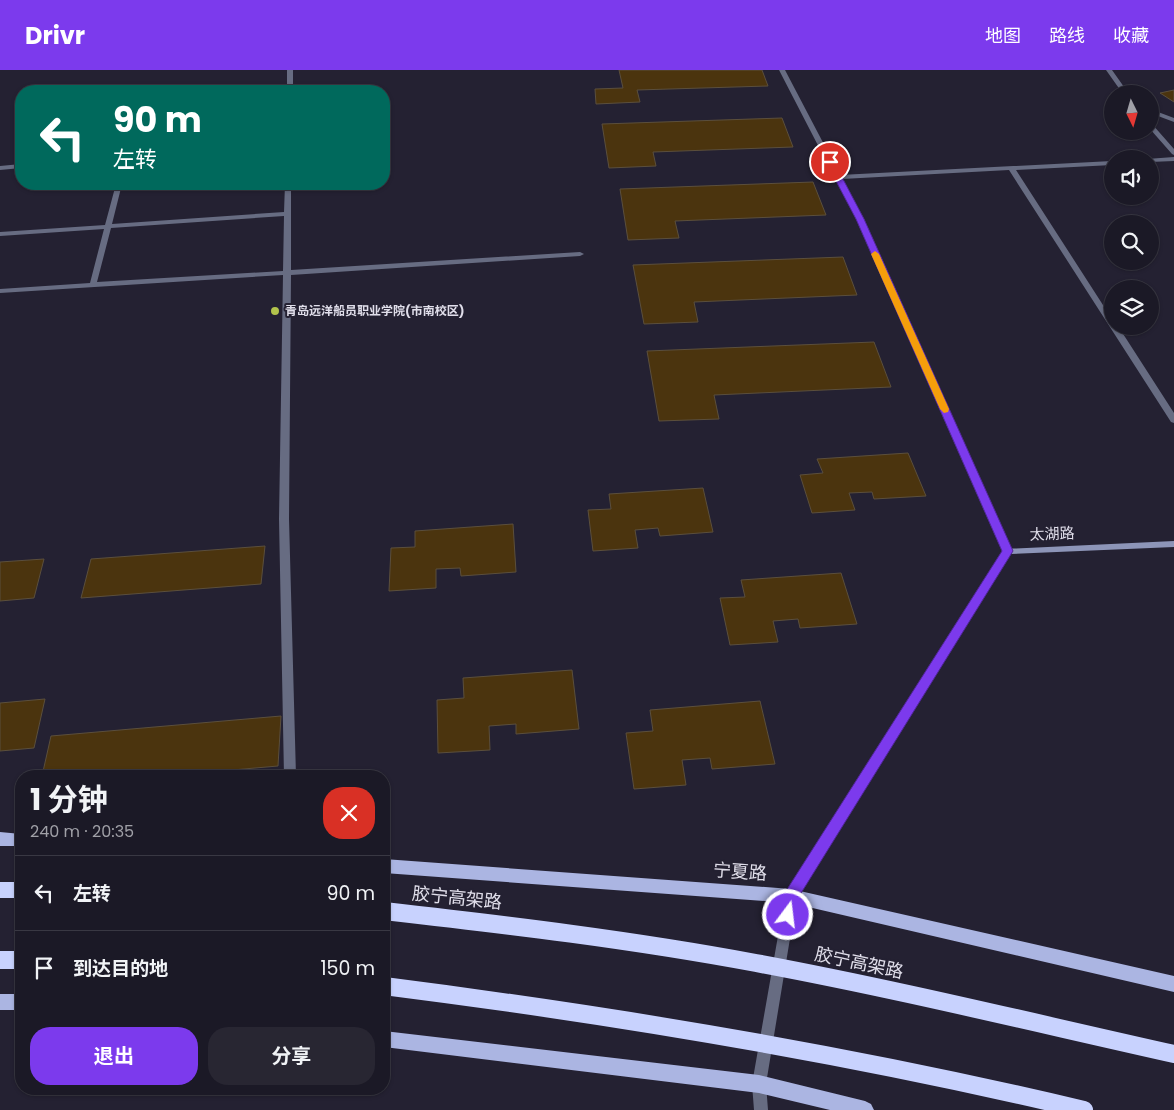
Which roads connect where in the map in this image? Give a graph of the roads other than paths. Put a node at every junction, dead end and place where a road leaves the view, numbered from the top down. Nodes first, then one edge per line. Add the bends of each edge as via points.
1 (290, 70) edge
2 (782, 70) edge
3 (1109, 70) edge
4 (290, 85) edge
5 (1120, 85) edge
6 (1159, 114) edge
7 (1174, 120) edge
8 (1159, 136) edge
9 (1174, 153) edge
10 (1174, 159) edge
11 (1159, 160) edge
12 (1104, 163) edge
13 (15, 167) edge
14 (0, 168) edge
15 (1012, 169) junction
16 (838, 178) junction
17 (118, 190) edge
18 (288, 190) edge
19 (288, 214) junction
20 (109, 227) junction
21 (0, 234) edge
22 (580, 254) dead end
23 (287, 272) junction
24 (94, 284) junction
25 (0, 291) edge
26 (1104, 311) edge
27 (1119, 335) edge
28 (1174, 420) edge
29 (1174, 544) edge
30 (1008, 551) junction
31 (290, 770) edge
32 (0, 839) edge
33 (15, 840) edge
34 (390, 866) edge
35 (0, 890) edge
36 (15, 890) edge
37 (791, 896) junction
38 (390, 912) edge
39 (0, 960) edge
40 (15, 960) edge
41 (1174, 984) edge
42 (390, 987) edge
43 (0, 1002) edge
44 (15, 1002) edge
45 (390, 1040) edge
46 (1174, 1054) edge
47 (758, 1084) junction
48 (761, 1110) edge
49 (865, 1110) edge
50 (1084, 1110) edge

1 - 4 street
2 - 16 street
3 - 5 street
6 - 7 street
8 - 9 street
10 - 11 street
12 - 15 street
13 - 14 street
15 - 16 street
15 - 26 street
16 - 30 street via 860,219
17 - 20 street
18 - 19 street
19 - 20 street
19 - 23 street
20 - 21 street
20 - 24 street
22 - 23 street
23 - 24 street
23 - 31 street via 284,519
24 - 25 street
27 - 28 street
29 - 30 street, 太湖路
30 - 37 street
32 - 33 main road
34 - 37 main road, 宁夏路
35 - 36 highway
37 - 41 main road, 宁夏路
37 - 47 street
38 - 46 highway, 胶宁高架路, bridge via 523,926 754,963
39 - 40 highway
42 - 50 highway, bridge via 519,1002 736,1037 985,1086
43 - 44 main road
45 - 47 main road
47 - 48 street
47 - 49 main road

